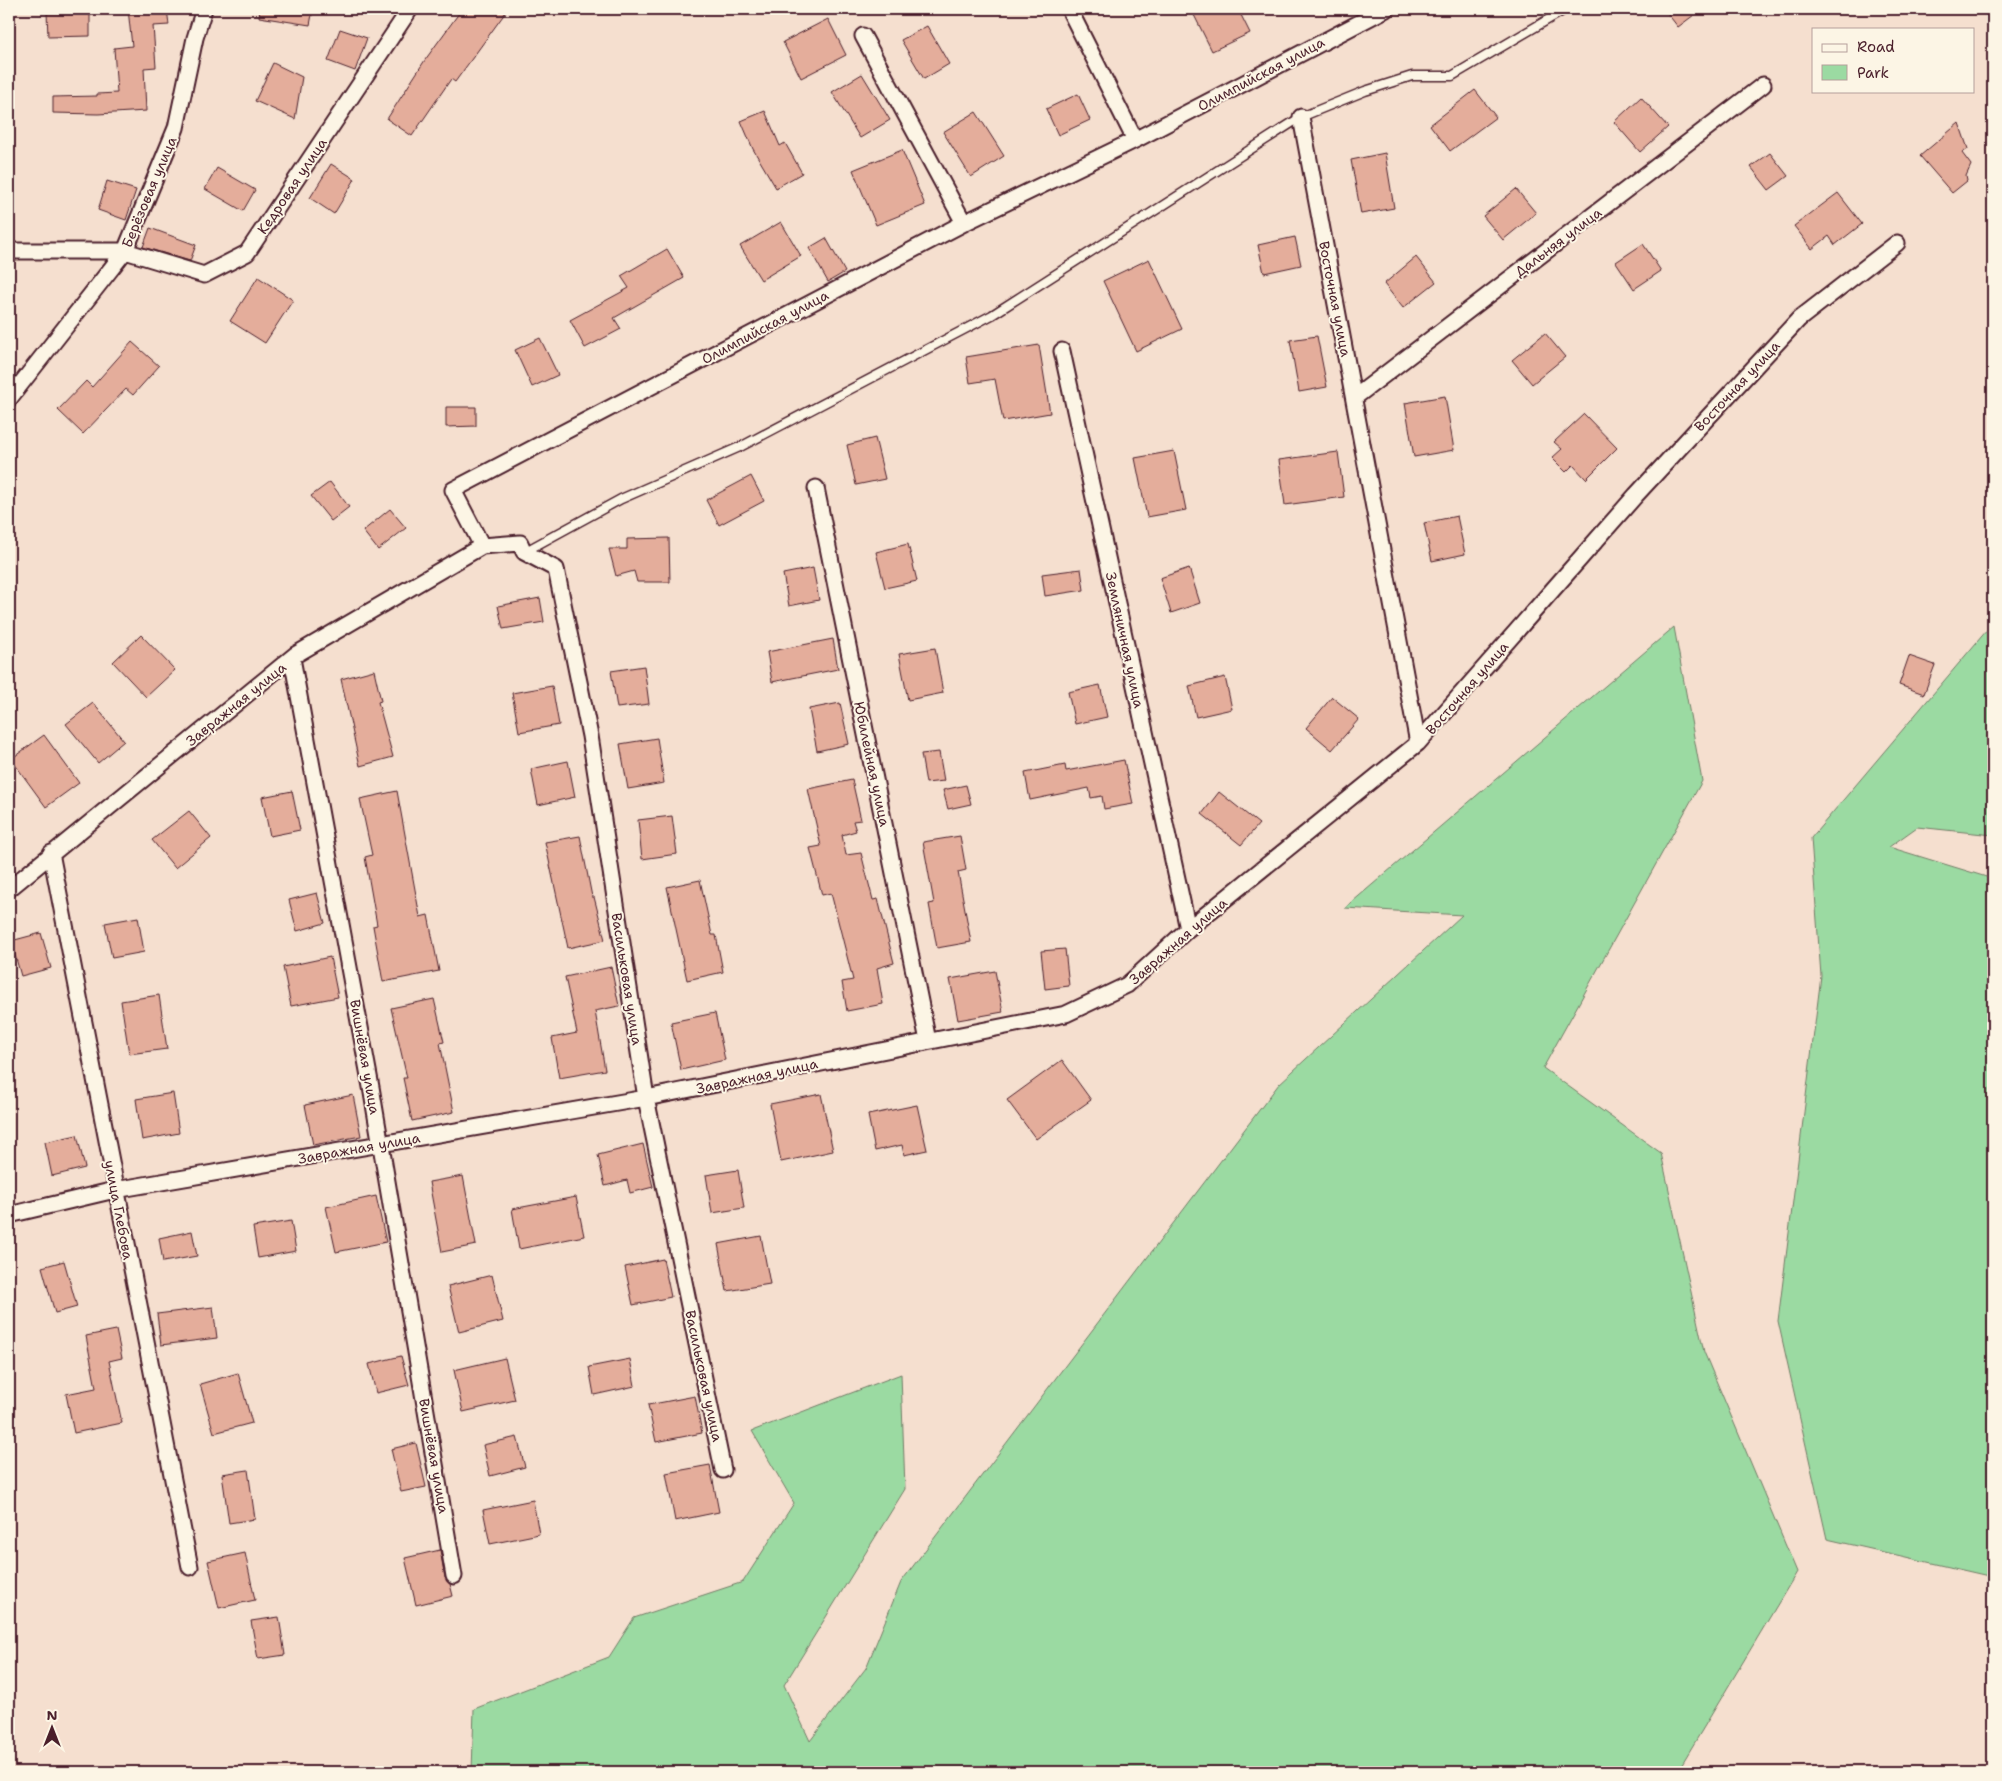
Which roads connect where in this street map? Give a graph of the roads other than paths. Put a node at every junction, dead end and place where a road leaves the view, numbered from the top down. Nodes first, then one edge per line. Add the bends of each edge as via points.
1 (204, 9) edge
2 (410, 9) edge
3 (1069, 9) edge
4 (1386, 9) edge
5 (1566, 9) edge
6 (863, 36) dead end
7 (1763, 85) dead end
8 (1301, 117) junction
9 (1135, 140) junction
10 (964, 223) junction
11 (1897, 243) dead end
12 (125, 250) junction
13 (9, 251) edge
14 (1062, 351) dead end
15 (1354, 398) junction
16 (9, 399) edge
17 (816, 488) dead end
18 (482, 546) junction
19 (524, 552) junction
20 (292, 658) junction
21 (1418, 743) junction
22 (51, 853) junction
23 (9, 889) edge
24 (1188, 929) junction
25 (928, 1041) junction
26 (646, 1098) junction
27 (381, 1144) junction
28 (115, 1190) junction
29 (9, 1215) edge
30 (724, 1470) dead end
31 (190, 1567) dead end
32 (454, 1576) dead end

1 - 12 street, Берёзовая улица via 176,128
2 - 12 street, Кедровая улица via 248,253 204,275
3 - 9 street
4 - 9 street, Олимпийская улица
5 - 8 lane via 1452,76 1412,76
6 - 10 street
7 - 15 street, Дальняя улица
8 - 15 street, Восточная улица
8 - 19 lane via 992,315 742,446 621,499
9 - 10 street, Олимпийская улица
10 - 18 street, Олимпийская улица via 453,490
11 - 21 street, Восточная улица via 1799,319 1636,495
12 - 13 street, Кедровая улица
12 - 16 street, Берёзовая улица
14 - 24 street, Земляничная улица
15 - 21 street, Восточная улица
17 - 25 street, Юбилейная улица
18 - 19 street, Васильковая улица via 520,542
18 - 20 street, Завражная улица
19 - 26 street, Васильковая улица via 556,569 590,736
20 - 22 street, Завражная улица
20 - 27 street, Вишнёвая улица
21 - 24 street, Завражная улица
22 - 23 street, Завражная улица
22 - 28 street, улица Глебова
24 - 25 street, Завражная улица via 1127,985 1066,1014
25 - 26 street, Завражная улица
26 - 27 street, Завражная улица
26 - 30 street, Васильковая улица
27 - 28 street, Завражная улица
27 - 32 street, Вишнёвая улица
28 - 29 street, Завражная улица
28 - 31 street, улица Глебова

